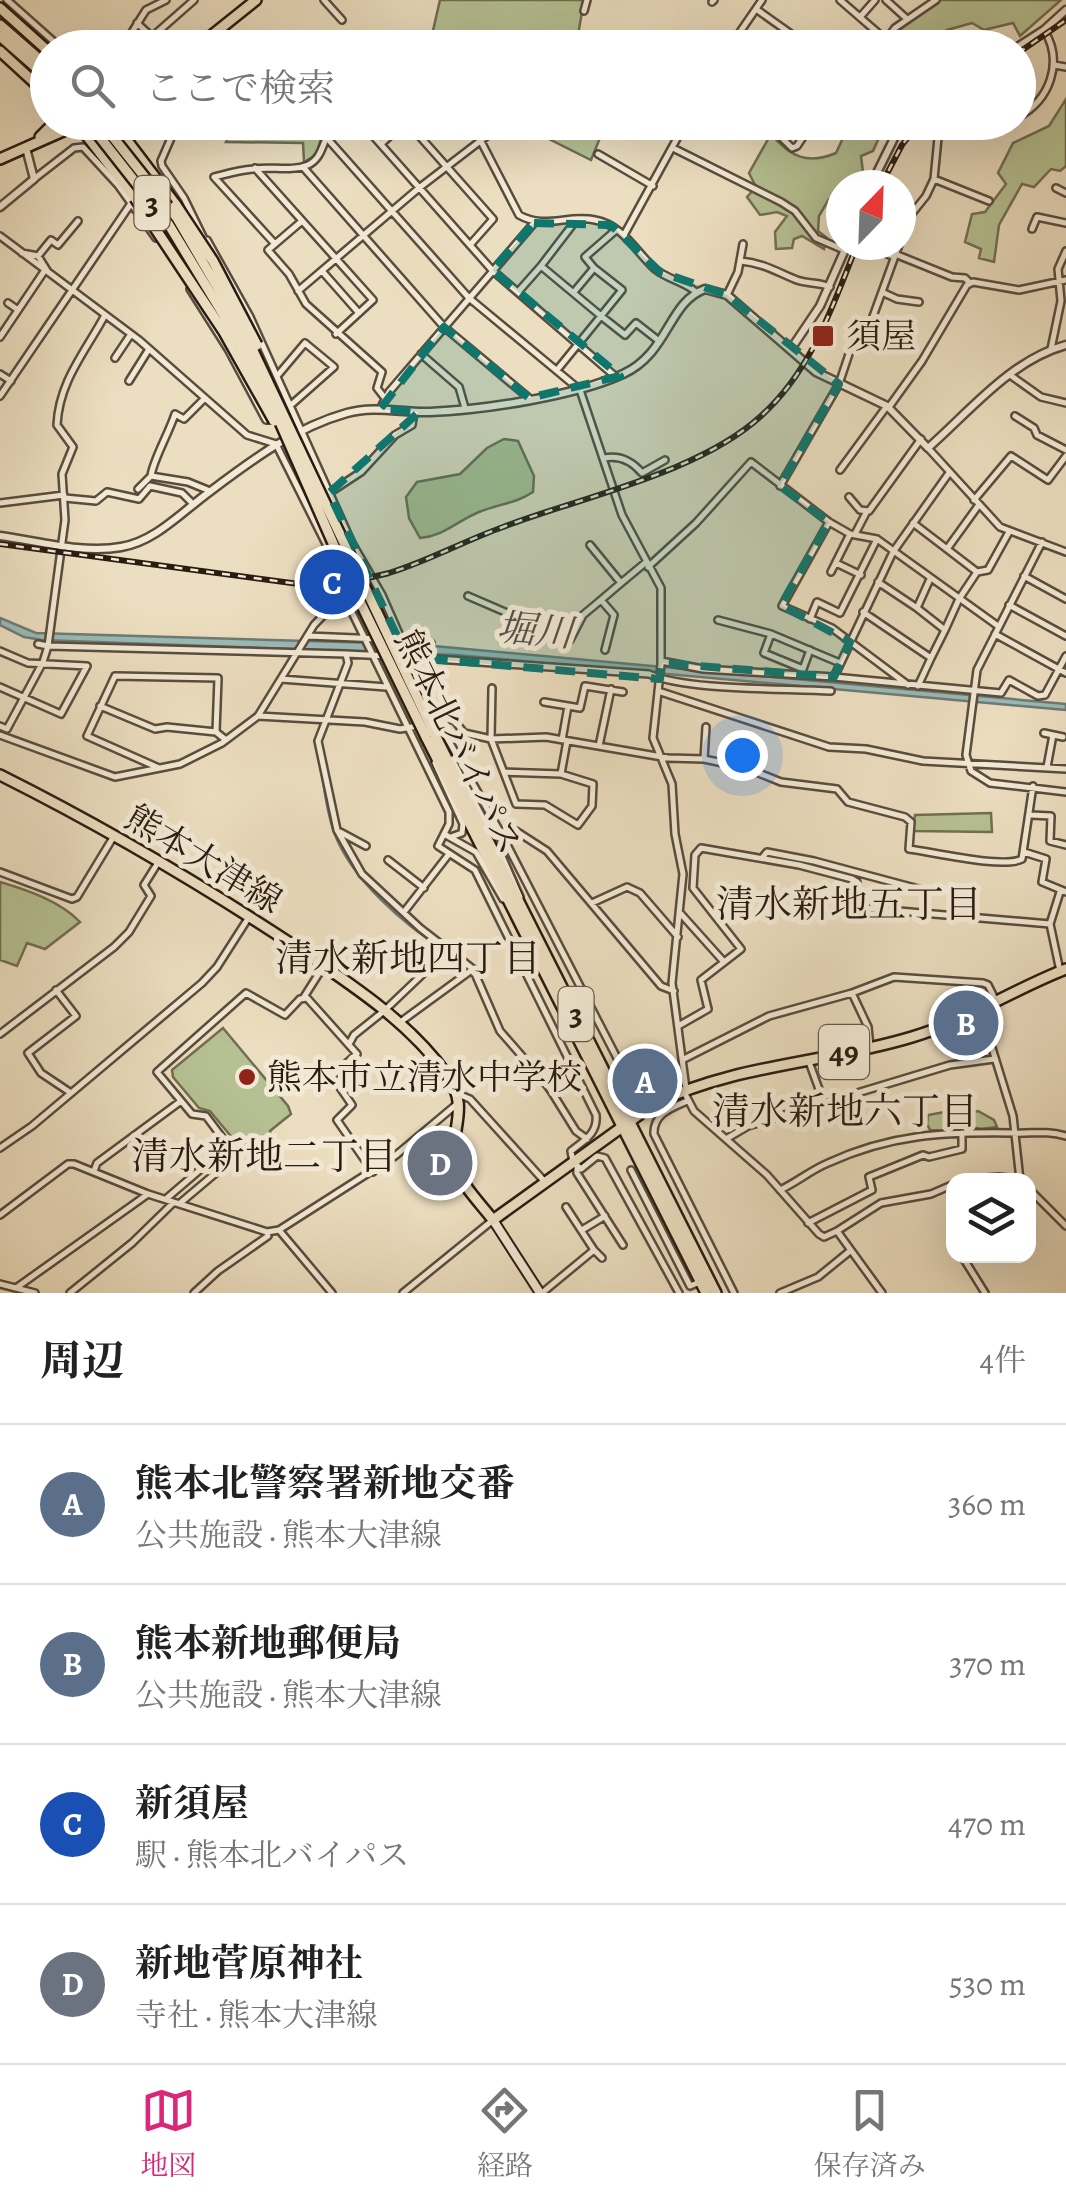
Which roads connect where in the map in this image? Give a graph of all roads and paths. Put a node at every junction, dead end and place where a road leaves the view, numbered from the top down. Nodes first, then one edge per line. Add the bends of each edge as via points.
1 (8, 0) edge
2 (166, 0) edge
3 (194, 0) edge
4 (256, 0) edge
5 (324, 0) edge
6 (587, 0) edge
7 (761, 0) edge
8 (840, 0) edge
9 (876, 0) edge
10 (886, 0) edge
11 (936, 0) edge
12 (0, 8) edge
13 (756, 10) junction
14 (1066, 10) edge
15 (584, 11) dead end
16 (860, 18) junction
17 (907, 19) junction
18 (342, 20) dead end
19 (136, 23) junction
20 (0, 25) edge
21 (41, 30) edge
22 (132, 30) edge
23 (144, 30) edge
24 (160, 30) edge
25 (218, 30) edge
26 (742, 30) edge
27 (785, 30) edge
28 (875, 30) edge
29 (895, 30) edge
30 (1044, 30) junction
31 (30, 35) edge
32 (1036, 35) edge
33 (0, 36) edge
34 (0, 51) edge
35 (30, 51) edge
36 (30, 62) edge
37 (1054, 65) junction
38 (1066, 67) edge
39 (30, 78) edge
40 (1036, 106) edge
41 (35, 140) edge
42 (44, 140) edge
43 (93, 140) edge
44 (96, 140) edge
45 (115, 140) edge
46 (127, 140) edge
47 (133, 140) edge
48 (170, 140) edge
49 (325, 140) edge
50 (329, 140) edge
51 (377, 140) edge
52 (385, 140) edge
53 (423, 140) edge
54 (482, 140) edge
55 (678, 140) edge
56 (893, 140) edge
57 (938, 140) edge
58 (480, 142) junction
59 (380, 144) junction
60 (26, 148) junction
61 (674, 148) junction
62 (598, 154) dead end
63 (0, 159) edge
64 (447, 166) junction
65 (303, 167) junction
66 (256, 168) junction
67 (878, 170) edge
68 (152, 171) junction
69 (34, 179) junction
70 (934, 180) junction
71 (654, 186) junction
72 (419, 188) junction
73 (1056, 188) dead end
74 (1066, 192) edge
75 (134, 200) junction
76 (988, 201) dead end
77 (0, 207) edge
78 (916, 208) edge
79 (392, 211) junction
80 (578, 219) junction
81 (78, 220) dead end
82 (302, 221) junction
83 (534, 223) junction
84 (1066, 224) edge
85 (1032, 229) dead end
86 (616, 230) junction
87 (362, 235) junction
88 (624, 235) junction
89 (0, 236) edge
90 (207, 240) junction
91 (826, 241) edge
92 (275, 244) junction
93 (470, 244) junction
94 (743, 244) dead end
95 (1066, 251) edge
96 (22, 253) junction
97 (38, 256) junction
98 (336, 259) junction
99 (841, 260) edge
100 (894, 260) edge
101 (908, 260) edge
102 (741, 261) junction
103 (174, 263) junction
104 (540, 266) junction
105 (594, 268) junction
106 (322, 270) junction
107 (492, 270) junction
108 (47, 271) junction
109 (1064, 280) edge
110 (970, 283) junction
111 (830, 287) junction
112 (73, 291) junction
113 (298, 291) junction
114 (518, 292) junction
115 (696, 292) junction
116 (574, 293) junction
117 (884, 293) junction
118 (727, 295) junction
119 (469, 298) junction
120 (918, 302) dead end
121 (8, 303) dead end
122 (18, 310) junction
123 (359, 313) junction
124 (105, 315) junction
125 (601, 316) junction
126 (444, 328) junction
127 (131, 334) junction
128 (336, 334) junction
129 (0, 337) edge
130 (579, 343) junction
131 (661, 343) junction
132 (1066, 345) edge
133 (149, 348) junction
134 (790, 349) junction
135 (1051, 350) junction
136 (421, 354) junction
137 (115, 358) dead end
138 (556, 370) junction
139 (0, 374) edge
140 (1010, 375) junction
141 (277, 376) junction
142 (616, 377) junction
143 (129, 381) dead end
144 (11, 382) junction
145 (839, 384) junction
146 (580, 390) junction
147 (0, 396) edge
148 (384, 397) junction
149 (205, 398) junction
150 (529, 398) junction
151 (1066, 404) edge
152 (291, 405) junction
153 (888, 407) junction
154 (465, 408) junction
155 (380, 409) junction
156 (414, 412) junction
157 (1015, 416) dead end
158 (298, 420) junction
159 (303, 430) junction
160 (921, 439) junction
161 (276, 444) junction
162 (928, 448) junction
163 (1066, 454) edge
164 (604, 458) junction
165 (665, 460) dead end
166 (840, 470) dead end
167 (949, 473) junction
168 (312, 475) junction
169 (150, 476) junction
170 (780, 486) junction
171 (138, 489) dead end
172 (310, 490) junction
173 (210, 491) junction
174 (329, 493) junction
175 (65, 497) junction
176 (848, 497) dead end
177 (0, 503) edge
178 (976, 503) junction
179 (194, 504) junction
180 (866, 513) junction
181 (828, 522) junction
182 (912, 523) junction
183 (1009, 532) junction
184 (853, 534) junction
185 (0, 536) edge
186 (878, 539) junction
187 (1042, 542) junction
188 (62, 544) junction
189 (590, 545) dead end
190 (947, 549) junction
191 (893, 552) junction
192 (1066, 552) edge
193 (358, 553) junction
194 (836, 563) junction
195 (647, 565) junction
196 (831, 572) dead end
197 (977, 572) junction
198 (861, 575) junction
199 (1024, 576) junction
200 (930, 578) junction
201 (877, 581) junction
202 (620, 583) junction
203 (468, 596) dead end
204 (959, 599) junction
205 (1066, 599) edge
206 (601, 600) junction
207 (1010, 605) junction
208 (916, 608) junction
209 (863, 612) junction
210 (392, 617) junction
211 (810, 618) junction
212 (718, 620) dead end
213 (998, 626) junction
214 (361, 629) junction
215 (945, 630) junction
216 (771, 634) junction
217 (995, 634) junction
218 (1066, 636) edge
219 (307, 637) junction
220 (365, 639) junction
221 (400, 642) junction
222 (850, 642) junction
223 (432, 643) dead end
224 (38, 644) dead end
225 (48, 644) junction
226 (605, 650) dead end
227 (810, 650) junction
228 (0, 651) edge
229 (298, 652) junction
230 (370, 653) junction
231 (346, 654) junction
232 (407, 655) junction
233 (1066, 656) edge
234 (931, 658) junction
235 (43, 662) junction
236 (661, 662) junction
237 (840, 662) junction
238 (1063, 671) edge
239 (834, 677) junction
240 (660, 678) junction
241 (281, 679) junction
242 (339, 685) junction
243 (908, 685) junction
244 (918, 686) junction
245 (0, 687) edge
246 (386, 687) junction
247 (492, 688) dead end
248 (611, 689) junction
249 (658, 691) junction
250 (831, 691) dead end
251 (972, 691) junction
252 (624, 692) dead end
253 (22, 697) junction
254 (544, 702) dead end
255 (100, 706) junction
256 (568, 706) junction
257 (258, 716) junction
258 (324, 719) junction
259 (437, 720) junction
260 (706, 727) dead end
261 (408, 728) junction
262 (3, 731) edge
263 (216, 732) junction
264 (1044, 733) dead end
265 (465, 734) junction
266 (1053, 735) junction
267 (430, 736) junction
268 (1064, 737) dead end
269 (491, 739) junction
270 (226, 740) junction
271 (564, 740) junction
272 (441, 745) junction
273 (599, 746) junction
274 (661, 756) junction
275 (704, 759) junction
276 (967, 763) junction
277 (1047, 768) junction
278 (1066, 769) edge
279 (160, 770) junction
280 (504, 772) junction
281 (561, 774) junction
282 (0, 775) edge
283 (1033, 786) junction
284 (1066, 792) edge
285 (1031, 815) junction
286 (337, 830) junction
287 (446, 835) junction
288 (114, 836) junction
289 (503, 837) junction
290 (1066, 845) edge
291 (366, 846) dead end
292 (1024, 852) junction
293 (450, 854) junction
294 (762, 858) junction
295 (388, 860) dead end
296 (159, 862) junction
297 (0, 872) edge
298 (424, 888) junction
299 (926, 891) dead end
300 (1063, 892) edge
301 (592, 902) junction
302 (404, 912) junction
303 (519, 912) junction
304 (681, 914) junction
305 (249, 916) junction
306 (1050, 924) junction
307 (678, 937) junction
308 (448, 951) junction
309 (724, 962) junction
310 (324, 966) junction
311 (471, 970) junction
312 (1063, 970) edge
313 (56, 990) junction
314 (674, 991) junction
315 (852, 993) junction
316 (304, 997) junction
317 (996, 1002) junction
318 (980, 1010) junction
319 (384, 1011) junction
320 (399, 1023) junction
321 (678, 1026) junction
322 (0, 1034) edge
323 (348, 1044) junction
324 (870, 1047) junction
325 (994, 1058) junction
326 (808, 1059) junction
327 (682, 1060) junction
328 (684, 1074) junction
329 (684, 1089) junction
330 (71, 1093) junction
331 (459, 1098) junction
332 (181, 1100) junction
333 (687, 1101) junction
334 (824, 1103) junction
335 (626, 1124) junction
336 (962, 1132) junction
337 (1016, 1133) junction
338 (1066, 1136) edge
339 (587, 1139) junction
340 (726, 1139) junction
341 (229, 1145) junction
342 (0, 1148) edge
343 (575, 1165) junction
344 (632, 1170) dead end
345 (94, 1172) junction
346 (372, 1172) junction
347 (1019, 1173) edge
348 (545, 1182) junction
349 (946, 1187) edge
350 (780, 1190) junction
351 (148, 1194) junction
352 (1036, 1196) edge
353 (173, 1202) junction
354 (566, 1207) dead end
355 (656, 1207) junction
356 (1066, 1212) edge
357 (0, 1215) edge
358 (604, 1216) junction
359 (1058, 1218) junction
360 (493, 1220) junction
361 (808, 1223) junction
362 (1066, 1226) edge
363 (279, 1230) junction
364 (582, 1230) junction
365 (838, 1231) junction
366 (268, 1232) junction
367 (623, 1245) dead end
368 (594, 1250) junction
369 (850, 1251) junction
370 (602, 1258) dead end
371 (966, 1263) edge
372 (0, 1284) edge
373 (16, 1288) junction
374 (35, 1293) edge
375 (70, 1293) edge
376 (194, 1293) edge
377 (332, 1293) edge
378 (403, 1293) edge
379 (541, 1293) edge
380 (679, 1293) edge
381 (706, 1293) edge
382 (716, 1293) edge
383 (734, 1293) edge
384 (780, 1293) edge
385 (882, 1293) edge
386 (985, 1293) edge

1 - 21 street
2 - 19 street
3 - 24 street
4 - 25 main road
5 - 18 street
6 - 15 street
7 - 13 street
8 - 16 street
9 - 16 street
10 - 17 street
11 - 17 street
12 - 31 main road
13 - 26 street
13 - 27 street
14 - 30 street
16 - 28 street
17 - 29 street
19 - 22 street
19 - 23 street
20 - 35 main road
30 - 32 street
30 - 37 street
33 - 36 main road
34 - 39 main road
37 - 38 street
37 - 40 street
41 - 60 main road
42 - 60 main road
43 - 75 main road, 3
44 - 172 main road, 熊本北バイパス / 3, bridge via 169,225 209,289 270,397
45 - 168 main road, 熊本北バイパス / 3, bridge via 218,284
46 - 68 main road, 3
47 - 68 main road
48 - 90 street via 162,166
49 - 65 street via 320,155
50 - 79 street
51 - 59 street
52 - 59 street
53 - 64 street
54 - 58 street
55 - 61 street
56 - 67 street
57 - 70 street
58 - 64 street
58 - 83 street via 513,208
59 - 72 street
60 - 63 main road
60 - 69 street
61 - 71 street
61 - 91 street via 782,202
62 - 71 street
64 - 72 street
64 - 93 street via 493,219
65 - 66 street
65 - 87 street
66 - 82 street
66 - 92 street via 214,178
68 - 168 main road, 3, bridge via 239,306
69 - 75 street via 79,146
69 - 77 street
70 - 76 street
70 - 78 street
71 - 88 street
72 - 79 street
72 - 93 street
73 - 74 street
75 - 103 street
75 - 112 street
75 - 172 main road, 3, bridge via 224,332
79 - 87 street
79 - 119 street
80 - 83 street
80 - 86 street
80 - 104 street
81 - 97 street via 58,245 50,240
82 - 92 street
82 - 98 street
83 - 107 street
84 - 85 street via 1038,217
86 - 88 street
86 - 105 street via 586,258
87 - 98 street
87 - 126 street
88 - 115 street via 654,268
89 - 96 street
90 - 103 street
90 - 141 street
92 - 113 street via 268,250
93 - 107 street
94 - 102 street
95 - 109 street via 1058,269
96 - 97 street
96 - 108 street
97 - 108 street
98 - 106 street
98 - 123 street via 373,300
99 - 111 street
100 - 117 street
101 - 110 street
102 - 111 street
102 - 118 street
103 - 158 street via 266,420
104 - 114 street
104 - 116 street
105 - 116 street
105 - 125 street via 622,290
106 - 113 street
106 - 123 street
107 - 114 street
107 - 119 street
108 - 112 street
108 - 122 street
109 - 110 street via 1019,290
109 - 135 street
110 - 153 street
111 - 134 street
112 - 124 street
112 - 144 street
113 - 128 street
114 - 130 street
115 - 118 street
115 - 131 street
116 - 125 street
117 - 120 street
117 - 145 street
118 - 134 street
119 - 126 street
119 - 138 street
121 - 122 street
122 - 129 street
123 - 128 street
124 - 127 street
124 - 175 street via 60,402 58,425 73,447 62,474
125 - 130 street
125 - 131 street via 625,335 636,323
126 - 136 street
126 - 150 street
127 - 133 street
127 - 137 street
128 - 148 street via 382,372 378,388
130 - 138 street
130 - 142 street
131 - 142 street via 639,366
132 - 135 street
133 - 143 street
133 - 149 street
134 - 145 street
135 - 140 street
136 - 148 street
136 - 154 street via 459,386
138 - 146 street
139 - 144 street
140 - 151 street via 1041,398
140 - 162 street
141 - 152 street
141 - 152 street via 305,343 334,367
142 - 146 street
144 - 147 street
145 - 153 street
145 - 170 street
146 - 150 street
146 - 164 street
148 - 155 street
149 - 161 street via 247,434
149 - 169 street via 184,419 175,414
150 - 154 street
152 - 158 street
153 - 160 street
153 - 166 street
154 - 156 street
155 - 156 street
155 - 159 street
156 - 174 street via 412,426
157 - 163 street
158 - 159 street
159 - 161 street
159 - 174 street
160 - 162 street
160 - 180 street
161 - 173 street
161 - 193 street via 333,558
162 - 167 street
163 - 178 street via 1048,480 1012,456
164 - 165 street via 614,456 642,473
164 - 195 street
167 - 178 street
167 - 182 street
168 - 267 main road, 熊本北バイパス / 3, bridge
169 - 171 street
169 - 173 street
170 - 181 street
170 - 195 street via 751,462 696,524
172 - 267 main road, 熊本北バイパス / 3, bridge
173 - 179 street
174 - 193 street
175 - 177 street
175 - 179 street via 96,501 107,492 139,499 150,486 182,493
175 - 188 street
176 - 180 street
178 - 183 street
178 - 190 street
179 - 188 street via 130,545
180 - 184 street
181 - 184 street
181 - 211 street via 782,606
182 - 190 street
182 - 191 street
183 - 187 street
183 - 197 street via 988,570
184 - 186 street
184 - 194 street
185 - 188 street
186 - 191 street
186 - 198 street
187 - 192 street
187 - 199 street
188 - 225 street
189 - 202 street
190 - 197 street
191 - 200 street
191 - 201 street
193 - 210 street
194 - 196 street
194 - 198 street
195 - 202 street
195 - 236 street via 662,598
197 - 204 street
198 - 211 street via 840,613 817,602
199 - 205 street
199 - 207 street
200 - 204 street
200 - 208 street
201 - 208 street
201 - 209 street
202 - 206 street
203 - 206 street via 570,640 583,615
204 - 213 street
204 - 215 street
206 - 226 street via 614,615
207 - 213 street
207 - 218 street
208 - 215 street
209 - 222 street
209 - 234 street
210 - 214 street
210 - 221 street
211 - 222 street
212 - 216 street
213 - 217 street
214 - 219 street via 341,600
214 - 220 street
215 - 234 street
216 - 227 street
216 - 227 street via 764,653 777,659 802,669
217 - 238 street
217 - 251 street
219 - 220 street
219 - 229 street
220 - 221 street
220 - 230 street
221 - 223 street
221 - 232 street
222 - 237 street
222 - 243 street
224 - 225 street
225 - 229 street
225 - 235 street
227 - 237 street
228 - 235 street
229 - 231 street
229 - 241 street
230 - 231 street
230 - 232 street
230 - 246 street
231 - 242 street
232 - 240 street
232 - 259 street
233 - 238 street
234 - 244 street
235 - 253 street
235 - 253 street via 87,666 61,714
236 - 239 street
236 - 240 street
237 - 239 street
238 - 251 street via 1045,696 1009,680 1000,693
239 - 243 street
240 - 249 street
240 - 250 street
241 - 242 street
241 - 257 street
242 - 246 street
242 - 258 street
243 - 244 street
244 - 251 street
245 - 253 street
246 - 261 street
247 - 269 street
248 - 252 street
248 - 256 street via 585,686 580,708
248 - 273 street
249 - 274 street via 654,738
249 - 276 street via 814,743
251 - 276 street
253 - 262 street
254 - 256 street
255 - 263 street via 149,728
255 - 263 street via 118,675 218,678
255 - 279 street via 87,736
256 - 271 street
257 - 258 street
257 - 270 street
258 - 261 street
258 - 286 street via 318,741
259 - 261 street
259 - 265 street via 454,720
259 - 272 street
260 - 275 street
261 - 287 street via 449,812
262 - 279 street via 115,777
263 - 270 street
264 - 266 street
265 - 269 street
265 - 272 street
266 - 268 street
266 - 277 street
267 - 272 main road, 熊本北バイパス / 3
269 - 271 street
269 - 280 street
270 - 279 street
271 - 273 street
271 - 281 street
272 - 287 street via 439,776 463,824 459,836
272 - 289 street
272 - 289 street via 490,832
272 - 303 main road, 熊本北バイパス / 3
273 - 274 street
274 - 275 street
274 - 304 street via 672,784
275 - 292 street via 780,782 837,789 848,802 906,817 909,849 1015,862
276 - 277 street
276 - 283 street via 990,784
277 - 278 street
280 - 281 street
280 - 281 street via 516,804 545,805 578,825 592,806 593,784
282 - 288 main road, 熊本大津線
283 - 284 street
283 - 285 street
285 - 290 street via 1050,816 1050,841
285 - 292 street
286 - 291 street
286 - 302 street via 362,874
287 - 293 street via 438,846
287 - 303 street via 476,852 497,891
288 - 296 main road, 熊本大津線
288 - 297 street via 72,899
289 - 301 street via 516,830 536,842
289 - 303 street via 501,854 518,888
289 - 328 street via 632,1089 648,1094
292 - 300 street via 1046,858 1042,882
293 - 298 street
293 - 339 street via 475,870 574,1066 597,1121
294 - 299 street via 767,852 814,861
294 - 306 street via 852,879 864,908
294 - 309 street via 702,848 695,855 693,888 741,946
295 - 298 street
296 - 305 main road, 熊本大津線
296 - 313 street via 144,885 151,896 129,932
298 - 302 street
300 - 306 street
301 - 307 street via 627,887
301 - 314 street via 661,986
302 - 308 street
303 - 335 main road, 熊本北バイパス / 3
304 - 307 street
304 - 309 street
305 - 310 main road, 熊本大津線
305 - 330 street via 202,984
306 - 312 street
307 - 314 street
308 - 311 street
308 - 319 street
309 - 321 street via 701,980 708,1009
310 - 316 street
310 - 319 main road, 熊本大津線
311 - 320 street
311 - 339 street via 500,1030
312 - 317 main road, 49
313 - 322 street
313 - 330 street via 76,1016 28,1053 41,1073
314 - 321 street
315 - 317 street via 904,976 983,983
315 - 324 street
315 - 327 street via 770,1016
316 - 323 street
316 - 332 street via 285,1014 246,994 157,1072
317 - 318 main road, 49
318 - 324 main road, 49
318 - 325 street
319 - 320 main road, 熊本大津線
319 - 323 street
320 - 331 main road, 熊本大津線 via 434,1058
321 - 327 street
323 - 346 street via 357,1054 332,1076 352,1104 338,1120
324 - 326 main road, 49
325 - 334 street
325 - 337 street
326 - 329 main road, 49
326 - 334 street
327 - 328 street
328 - 329 street
329 - 333 street
329 - 335 main road, 49
330 - 342 street
331 - 346 street
331 - 348 street via 470,1100
331 - 360 main road via 456,1168
332 - 341 street via 192,1114 206,1116
332 - 345 street
333 - 340 street
333 - 383 street via 663,1112 654,1134
334 - 340 street
335 - 343 main road, 49
335 - 355 main road, 熊本北バイパス / 3
335 - 382 main road, 熊本北バイパス / 3
336 - 337 street
336 - 350 street via 894,1138 829,1162
336 - 361 street via 962,1149 886,1168 869,1177 872,1190
337 - 338 street via 1050,1130
337 - 347 street
339 - 343 street via 571,1151
340 - 350 street
341 - 353 street
341 - 353 street via 236,1156
343 - 348 main road, 49
343 - 358 street
343 - 380 street via 586,1168 596,1156 605,1158
344 - 355 street
345 - 351 street
345 - 357 street via 68,1164
346 - 363 street
348 - 360 main road, 49
349 - 365 street via 882,1204
350 - 361 street
351 - 353 street
351 - 373 street
352 - 359 street
353 - 366 street
353 - 375 street
354 - 364 street
355 - 381 main road, 熊本北バイパス / 3
356 - 359 street
358 - 364 street
358 - 367 street
359 - 362 street
360 - 378 street
360 - 379 main road
361 - 365 street via 824,1237
363 - 366 street
363 - 377 street
364 - 368 street
365 - 369 street
366 - 376 street
368 - 370 street
368 - 379 street
369 - 384 street via 818,1277
369 - 385 street
371 - 386 street
372 - 373 street
373 - 374 street

